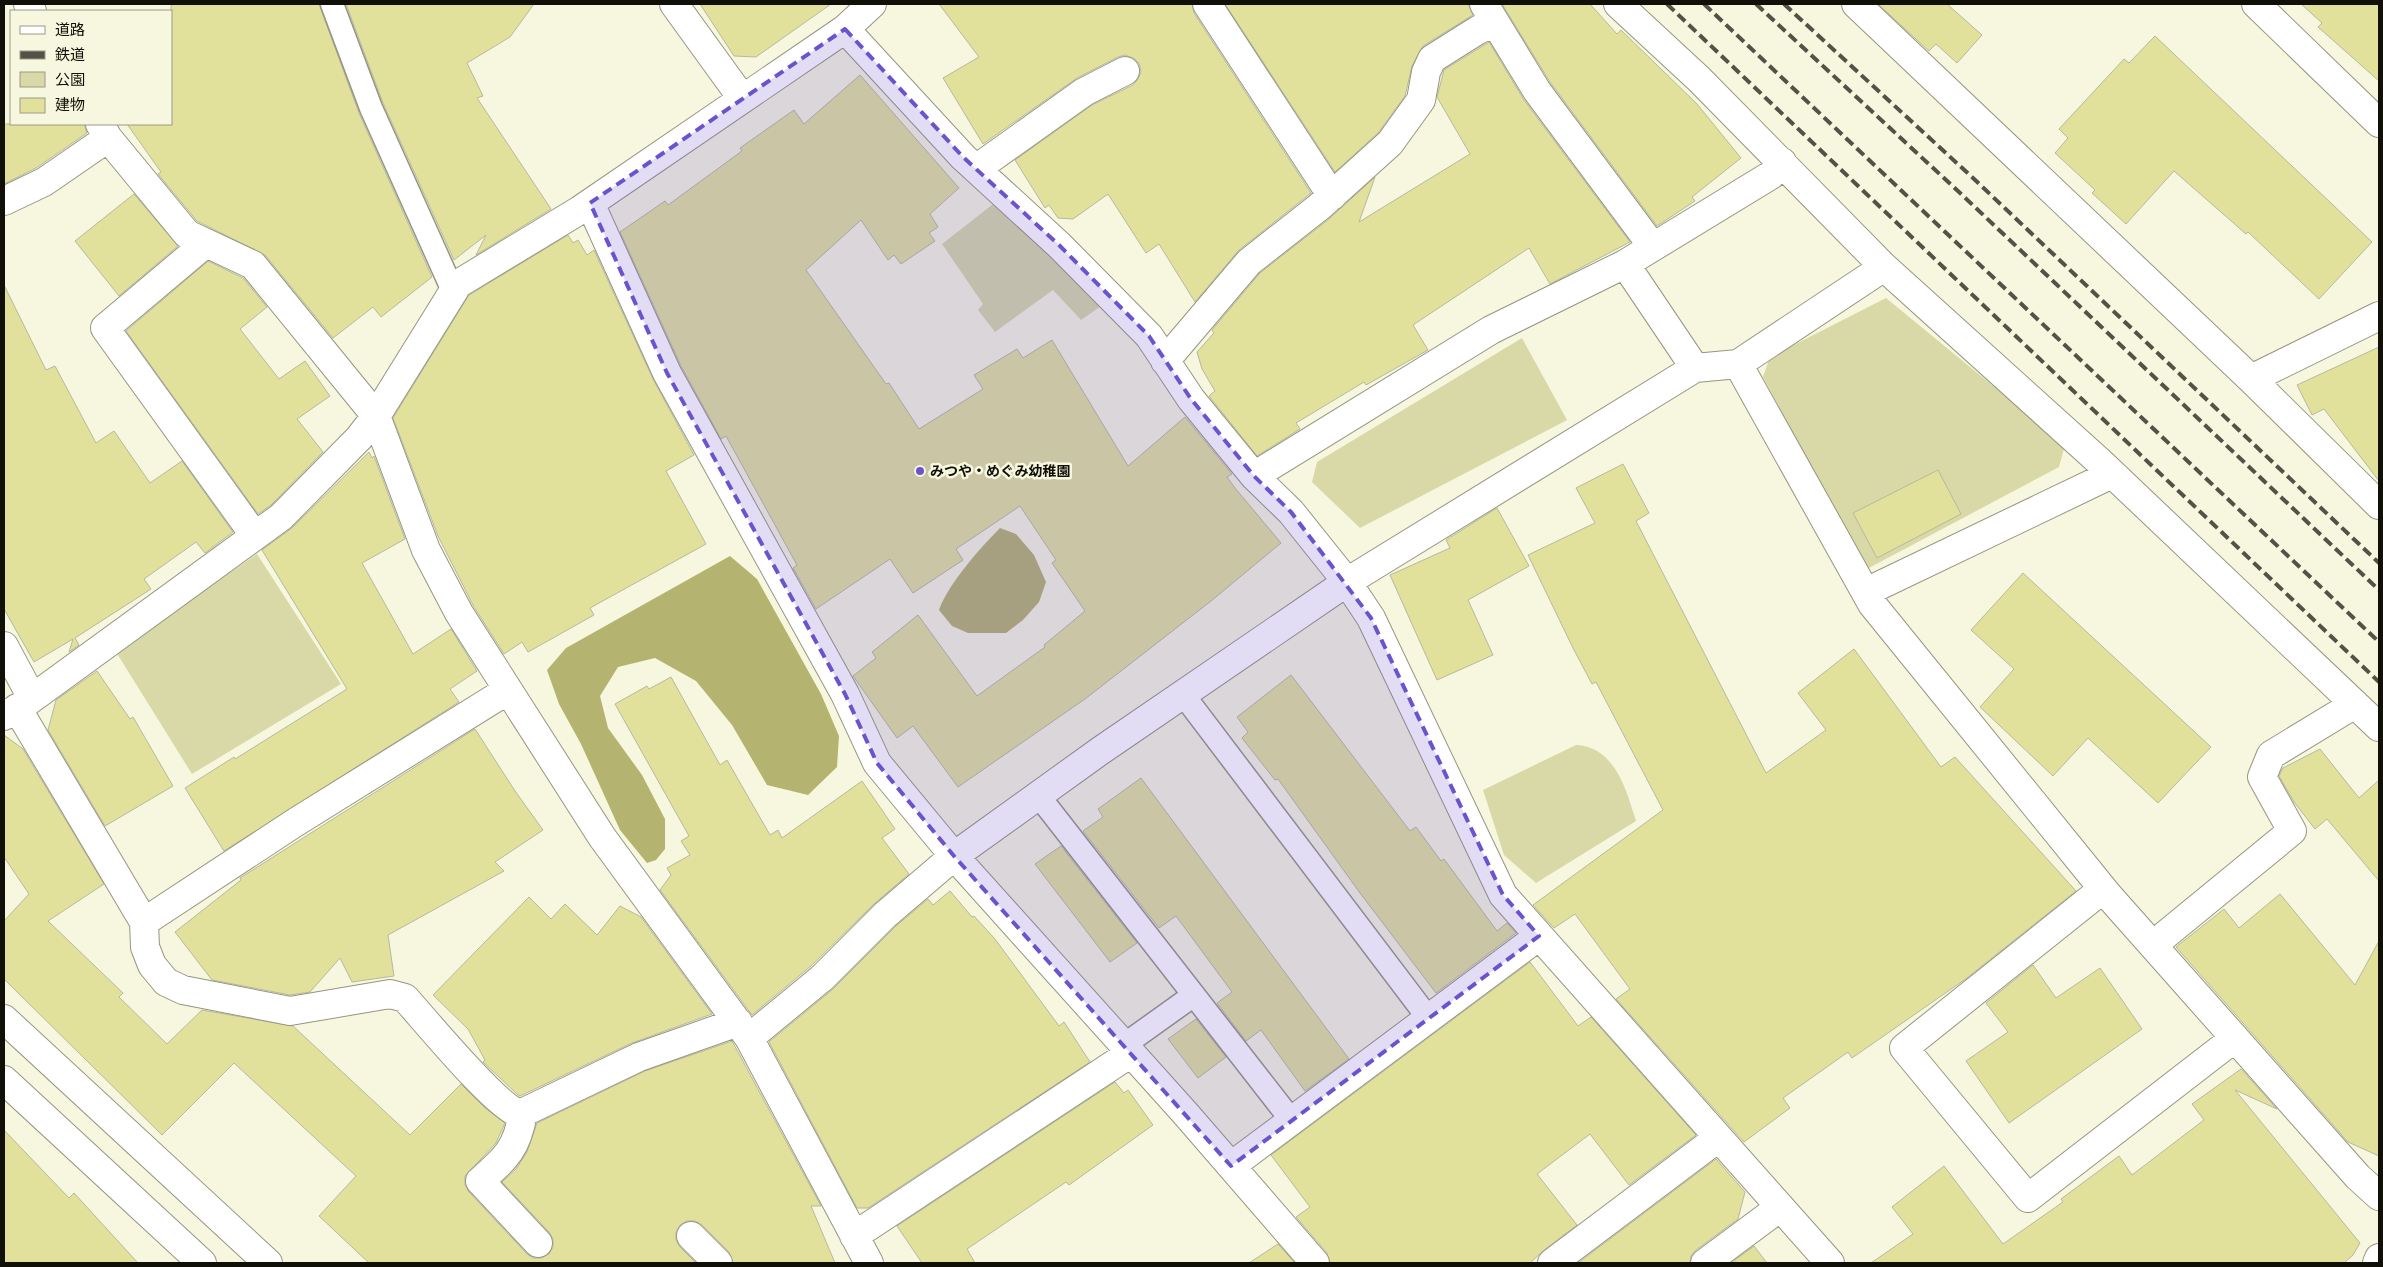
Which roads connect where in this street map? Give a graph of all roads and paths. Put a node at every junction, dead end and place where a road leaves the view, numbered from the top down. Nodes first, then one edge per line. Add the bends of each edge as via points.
1 (332, 4) edge
2 (674, 4) edge
3 (872, 4) edge
4 (1207, 4) edge
5 (1618, 4) edge
6 (2256, 4) edge
7 (1864, 6) edge
8 (1489, 13) edge
9 (845, 29) junction
10 (1125, 71) dead end
11 (742, 98) junction
12 (2379, 123) edge
13 (104, 131) edge
14 (1782, 162) junction
15 (976, 169) junction
16 (1332, 196) junction
17 (4, 200) edge
18 (590, 203) junction
19 (206, 243) junction
20 (1653, 247) junction
21 (1625, 264) junction
22 (1884, 267) junction
23 (452, 291) junction
24 (2379, 316) edge
25 (1165, 361) junction
26 (1738, 364) junction
27 (1694, 368) junction
28 (2251, 379) junction
29 (376, 416) junction
30 (2112, 474) junction
31 (1254, 476) junction
32 (2379, 505) edge
33 (255, 536) junction
34 (1347, 582) junction
35 (1866, 592) junction
36 (4, 646) edge
37 (508, 690) junction
38 (1182, 693) junction
39 (2355, 704) junction
40 (18, 707) edge
41 (2379, 727) edge
42 (1038, 795) junction
43 (954, 856) junction
44 (2103, 889) junction
45 (144, 922) junction
46 (1539, 936) junction
47 (2153, 946) junction
48 (1194, 995) junction
49 (4, 1019) edge
50 (1429, 1019) junction
51 (744, 1030) junction
52 (2235, 1038) junction
53 (1127, 1049) junction
54 (4, 1080) edge
55 (523, 1113) junction
56 (1292, 1121) junction
57 (1718, 1138) junction
58 (1231, 1166) junction
59 (2379, 1196) edge
60 (1780, 1208) junction
61 (691, 1236) dead end
62 (538, 1243) dead end
63 (863, 1255) edge
64 (2379, 1258) edge
65 (202, 1263) edge
66 (268, 1263) edge
67 (718, 1263) edge
68 (1315, 1263) edge
69 (1552, 1263) edge
70 (1705, 1263) edge
71 (1830, 1263) edge
72 (2377, 1263) edge

1 - 23 lane via 371,108
2 - 11 street
3 - 9 street
4 - 16 street
5 - 14 street
6 - 12 street
7 - 28 street
8 - 16 street via 1478,30 1432,59 1421,100 1390,143
8 - 20 street via 1537,91
9 - 11 street
9 - 15 street
10 - 15 street via 1084,92
11 - 18 street
13 - 17 street via 44,182
13 - 19 street via 187,234
14 - 20 street via 1771,175
14 - 22 street
15 - 25 street via 1059,245 1148,336
16 - 25 street via 1249,262
18 - 23 street via 458,284
18 - 43 street via 667,373 846,694 877,763
19 - 29 street via 253,265
19 - 33 street via 105,328
20 - 21 street
21 - 27 street
21 - 31 street via 1491,330
22 - 26 street
22 - 30 street
23 - 29 street
24 - 28 street
25 - 31 street via 1191,399
26 - 27 street
26 - 35 street
27 - 34 street
28 - 32 street
29 - 33 street via 359,438 281,517
29 - 37 street via 426,550 459,613
30 - 35 street
30 - 39 street
31 - 34 street via 1291,512
33 - 40 street
34 - 38 street
34 - 46 street via 1371,618 1503,895
35 - 44 street via 1872,604
36 - 40 street
37 - 45 street via 296,822
37 - 51 street via 602,837
38 - 42 street
38 - 50 lane
39 - 41 street
39 - 47 street via 2271,755 2262,777 2292,831
40 - 45 street
42 - 43 street
42 - 48 lane
43 - 51 street via 886,915 822,978
43 - 53 street
44 - 47 street
44 - 52 street via 1904,1048 2028,1198
45 - 55 street via 145,947 152,965 166,982 183,990 290,1011 390,994 405,998 511,1111
46 - 50 street
46 - 57 street
47 - 52 street
48 - 53 lane
48 - 56 lane
49 - 66 street
50 - 56 street
51 - 55 street via 639,1057
51 - 63 street
52 - 59 street via 2358,1177
53 - 58 street
53 - 63 street
54 - 65 street
55 - 62 street via 514,1147 480,1182
56 - 58 street
57 - 60 street
57 - 69 street
58 - 68 street
60 - 70 street
60 - 71 street
61 - 67 street
64 - 72 street

